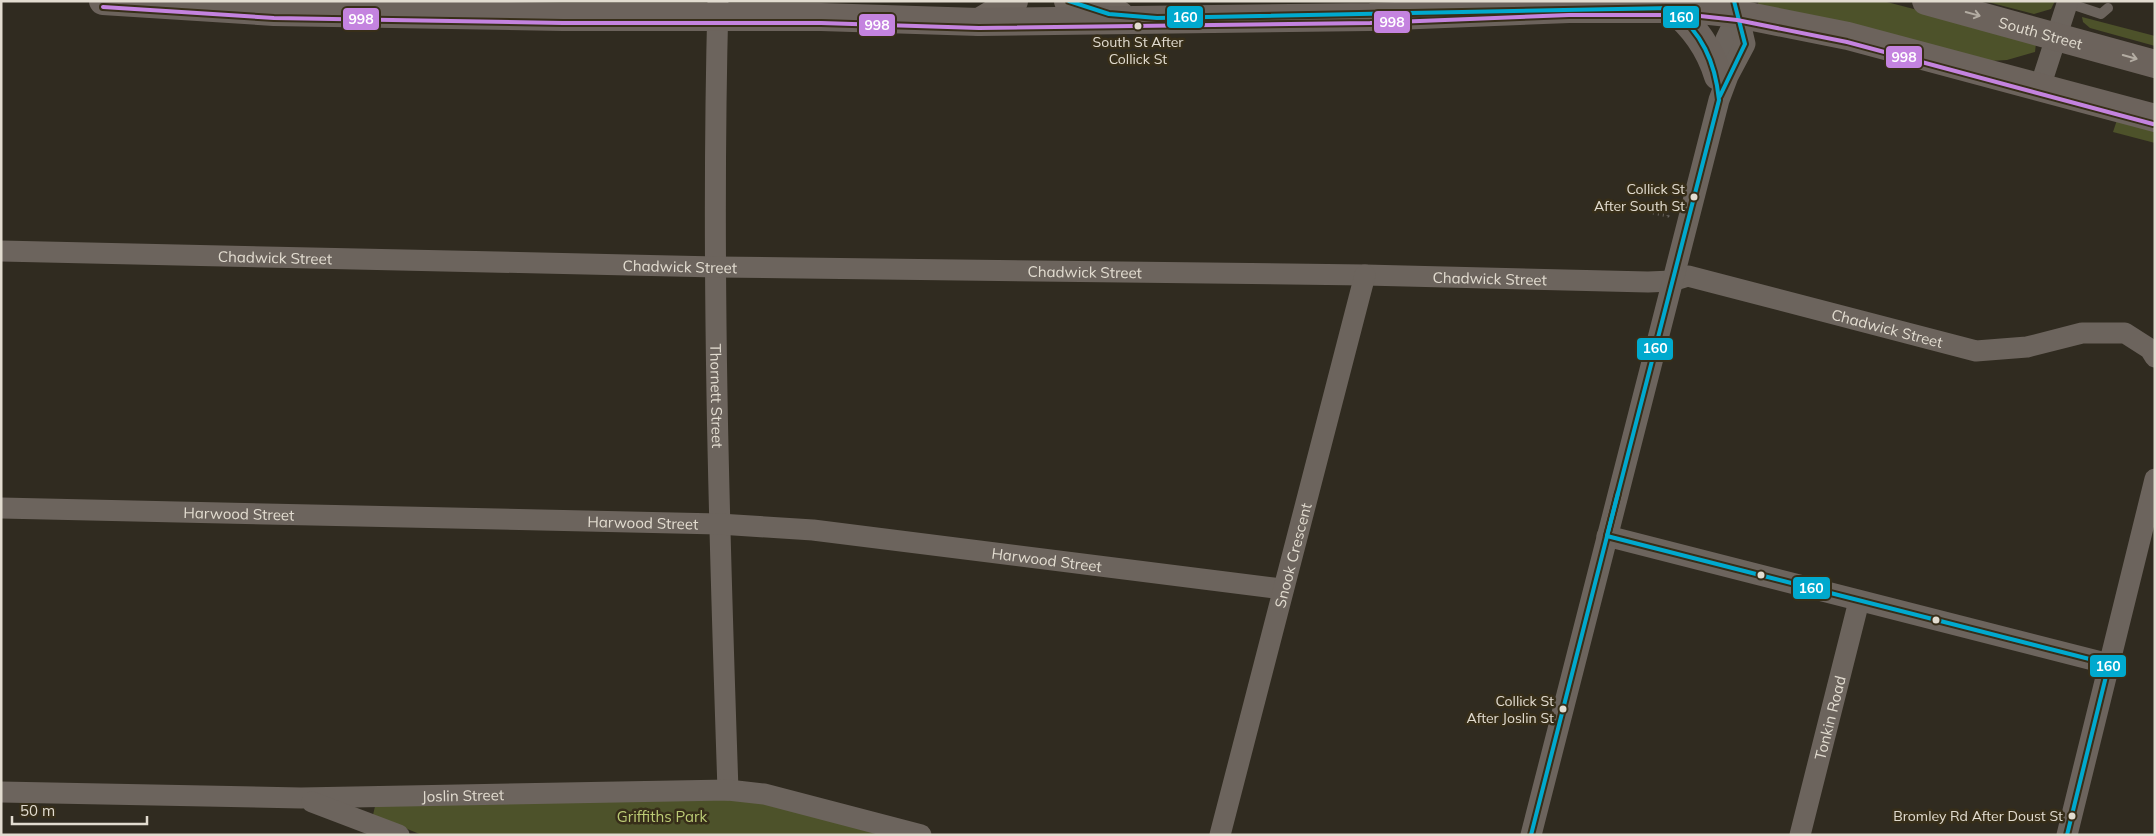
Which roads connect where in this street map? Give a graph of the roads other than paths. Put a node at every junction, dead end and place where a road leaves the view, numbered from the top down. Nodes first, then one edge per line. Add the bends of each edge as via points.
1 (103, 1) edge
2 (1014, 1) edge
3 (1068, 1) edge
4 (1933, 2) edge
5 (2068, 2) edge
6 (1739, 6) edge
7 (419, 8) edge
8 (1670, 8) junction
9 (2108, 8) dead end
10 (564, 9) edge
11 (718, 9) edge
12 (1378, 9) edge
13 (1136, 18) junction
14 (979, 22) junction
15 (2056, 36) junction
16 (2155, 64) edge
17 (2040, 87) junction
18 (1718, 88) junction
19 (2155, 118) edge
20 (1, 251) edge
21 (717, 267) junction
22 (1365, 275) junction
23 (1672, 281) junction
24 (2153, 353) edge
25 (2155, 479) edge
26 (1, 508) edge
27 (719, 524) junction
28 (1607, 536) junction
29 (1282, 589) junction
30 (1859, 601) junction
31 (2109, 664) junction
32 (728, 790) junction
33 (1, 792) edge
34 (301, 798) junction
35 (398, 835) edge
36 (921, 835) edge
37 (1220, 835) edge
38 (1531, 835) edge
39 (1800, 835) edge
40 (2067, 835) edge

1 - 7 main road via 265,12
2 - 14 street
3 - 13 street
4 -> 15 main road, South Street
5 - 9 lane via 2101,14
5 - 15 street
6 - 8 main road
6 - 17 main road
6 - 18 street via 1729,30
7 - 10 main road
8 - 12 main road
8 - 18 main road via 1697,33 1713,59
10 - 11 main road
11 - 14 main road via 821,17
11 - 21 street, Thornett Street
12 - 13 main road
13 - 14 main road
15 -> 16 main road, South Street
15 - 17 street
17 - 19 main road
18 - 23 street
20 - 21 street, Chadwick Street
21 - 22 street, Chadwick Street
21 - 27 street, Thornett Street
22 - 23 street, Chadwick Street
22 - 29 street, Snook Crescent
23 - 24 street, Chadwick Street via 1688,276 1976,351 2027,347 2091,333 2125,333
23 - 28 street
25 - 31 street
26 - 27 street, Harwood Street
27 - 29 street, Harwood Street via 813,530
27 - 32 street, Thornett Street
28 - 30 street
28 - 38 street
29 - 37 street, Snook Crescent
30 - 31 street
30 - 39 street, Tonkin Road
31 - 40 street
32 - 34 street, Joslin Street
32 - 36 street, Joslin Street via 764,794
33 - 34 street, Joslin Street
34 - 35 street

